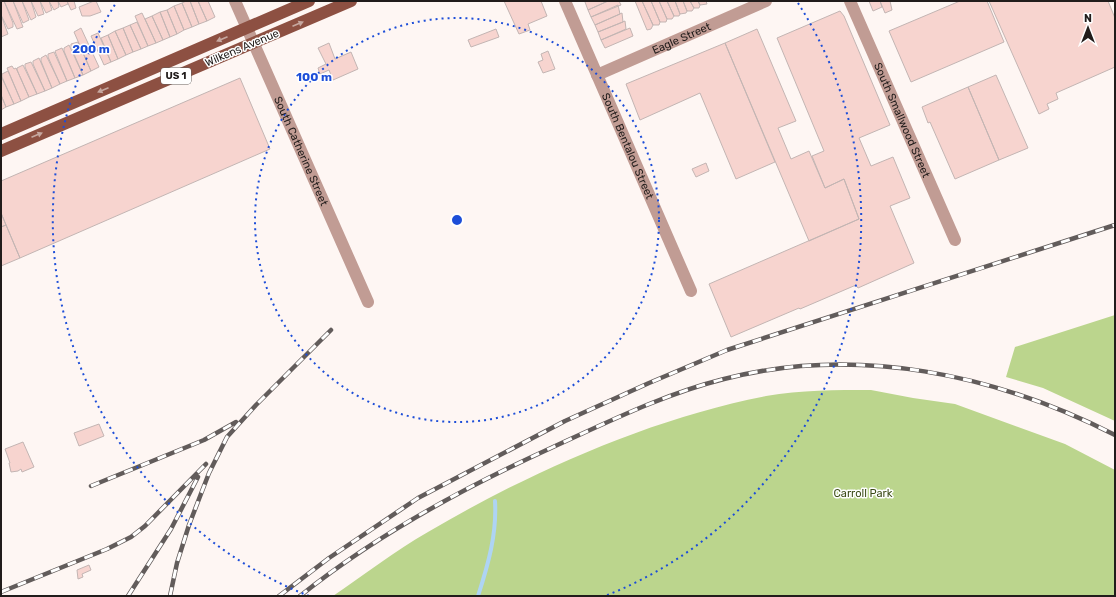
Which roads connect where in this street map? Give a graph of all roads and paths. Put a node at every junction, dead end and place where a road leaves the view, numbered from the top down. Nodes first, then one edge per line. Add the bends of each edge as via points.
1 (235, 1) edge
2 (310, 1) edge
3 (351, 1) edge
4 (565, 1) edge
5 (766, 1) edge
6 (850, 1) edge
7 (247, 28) junction
8 (253, 43) junction
9 (597, 74) junction
10 (1, 134) edge
11 (1, 151) edge
12 (955, 240) dead end
13 (691, 291) dead end
14 (368, 302) dead end

1 - 7 street, South Catherine Street
2 - 7 main road, Wilkens Avenue / US 1
8 -> 3 main road, Wilkens Avenue / US 1
4 - 9 street, South Bentalou Street
5 - 9 street, Eagle Street
6 - 12 street, South Smallwood Street
7 - 8 street, South Catherine Street
7 -> 10 main road, Wilkens Avenue / US 1
11 -> 8 main road, Wilkens Avenue / US 1
8 - 14 street, South Catherine Street
9 - 13 street, South Bentalou Street

